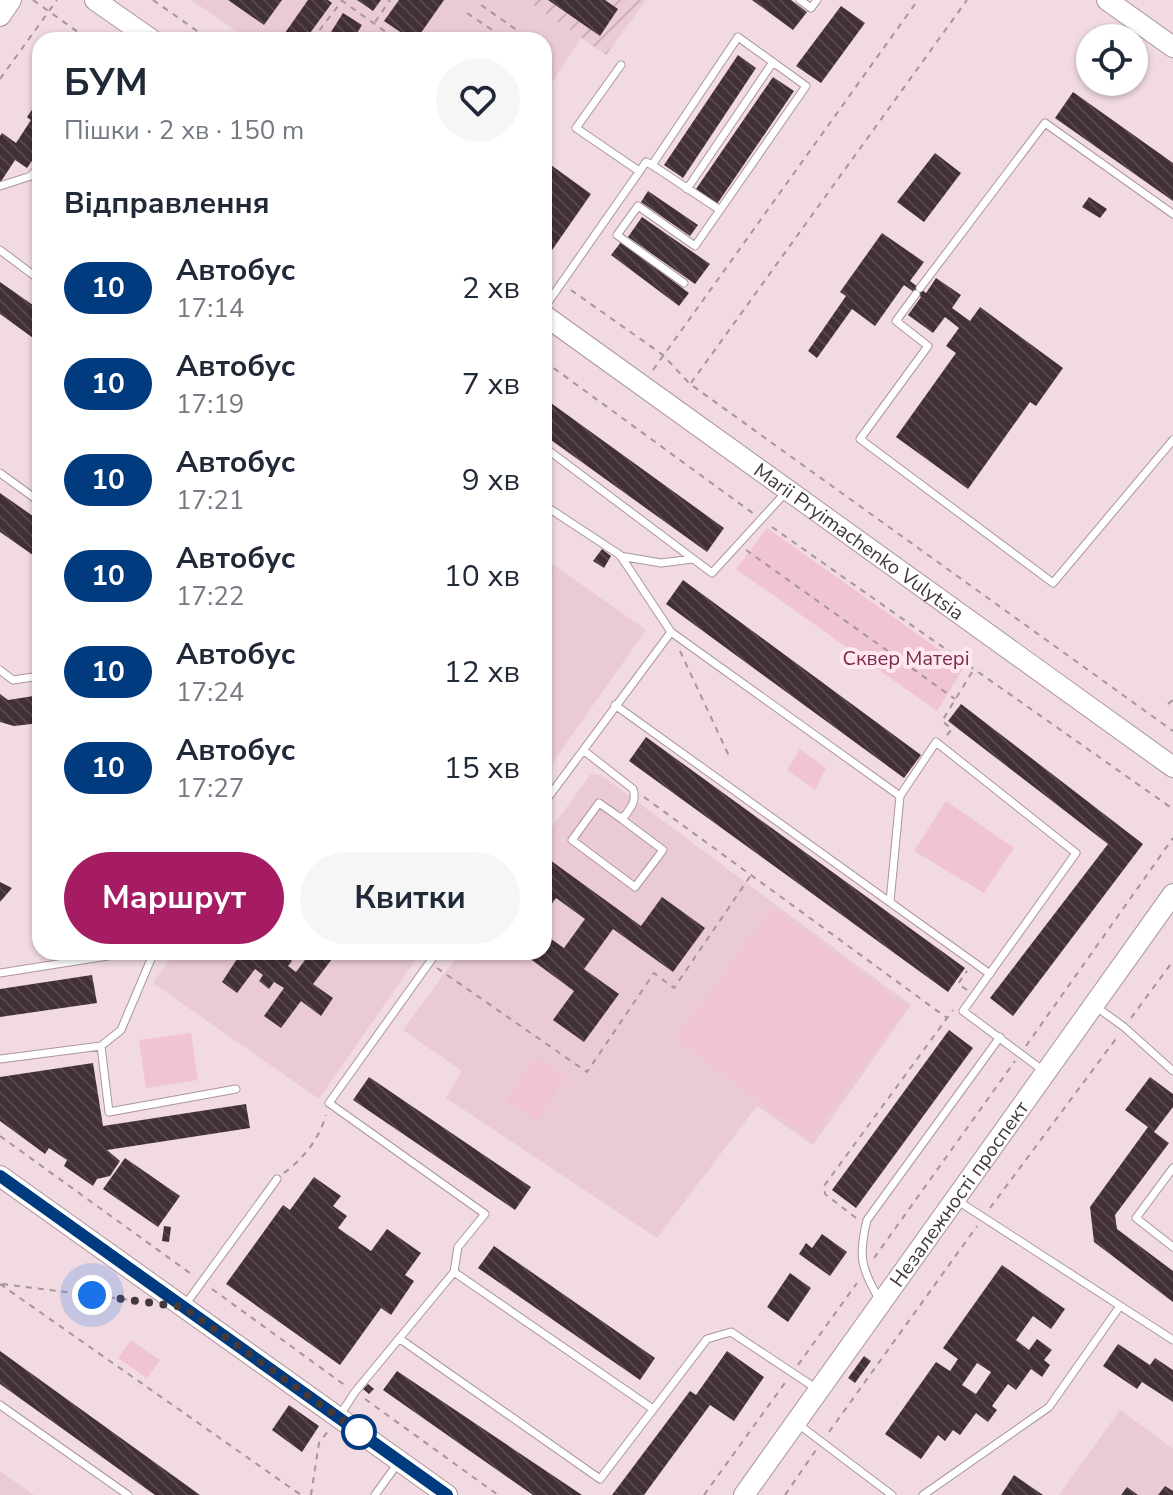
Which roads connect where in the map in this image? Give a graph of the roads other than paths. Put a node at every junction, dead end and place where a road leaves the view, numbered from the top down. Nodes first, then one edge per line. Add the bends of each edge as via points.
1 (11, 0) edge
2 (95, 0) edge
3 (800, 0) edge
4 (817, 0) edge
5 (1111, 1) edge
6 (0, 16) edge
7 (141, 32) edge
8 (1173, 47) edge
9 (773, 62) junction
10 (621, 65) dead end
11 (652, 165) junction
12 (639, 171) junction
13 (32, 175) edge
14 (0, 186) edge
15 (687, 189) junction
16 (720, 210) junction
17 (1173, 214) edge
18 (0, 250) edge
19 (32, 274) edge
20 (684, 283) dead end
21 (552, 302) edge
22 (552, 321) edge
23 (1173, 440) edge
24 (552, 453) edge
25 (0, 473) edge
26 (788, 489) junction
27 (32, 496) edge
28 (552, 510) edge
29 (620, 555) junction
30 (693, 559) junction
31 (671, 632) junction
32 (0, 670) edge
33 (32, 677) edge
34 (615, 705) junction
35 (583, 750) junction
36 (1173, 767) edge
37 (552, 792) edge
38 (900, 796) junction
39 (623, 819) junction
40 (1173, 894) edge
41 (890, 902) junction
42 (82, 960) edge
43 (151, 960) edge
44 (432, 960) edge
45 (0, 973) edge
46 (990, 974) junction
47 (1095, 1006) junction
48 (1000, 1037) junction
49 (101, 1046) junction
50 (0, 1059) edge
51 (1173, 1071) edge
52 (1047, 1074) junction
53 (236, 1089) dead end
54 (1173, 1168) edge
55 (0, 1176) edge
56 (277, 1179) road end
57 (956, 1200) junction
58 (1173, 1247) edge
59 (454, 1272) junction
60 (881, 1304) junction
61 (1120, 1306) junction
62 (183, 1307) junction
63 (400, 1339) junction
64 (1173, 1340) edge
65 (819, 1390) junction
66 (0, 1405) edge
67 (653, 1409) junction
68 (339, 1417) junction
69 (796, 1423) junction
70 (400, 1462) junction
71 (128, 1495) edge
72 (375, 1495) edge
73 (447, 1495) edge
74 (744, 1495) edge
75 (892, 1495) edge
76 (923, 1495) edge

1 - 6 street
2 - 7 street
3 - 4 lane via 811,8
5 - 8 street
9 - 11 lane via 738,37
9 - 15 lane
9 - 16 lane via 806,86
10 - 12 lane via 576,128
11 - 12 lane via 646,162
11 - 15 lane
12 - 21 lane
13 - 14 lane
15 - 16 lane
16 - 20 lane via 695,246 638,206 617,235
17 - 23 lane via 1045,123 896,321 928,346 860,439 1053,583
18 - 19 lane
22 - 26 street, Marii Pryimachenko Vulytsia
24 - 30 lane
25 - 27 lane
26 - 30 lane via 712,573
26 - 36 street, Marii Pryimachenko Vulytsia
28 - 29 lane
29 - 30 lane via 661,563
29 - 31 lane
31 - 34 lane
31 - 38 lane
32 - 33 lane via 13,680
34 - 35 lane
34 - 41 lane
35 - 37 lane
35 - 39 lane via 633,789 635,802
38 - 41 lane
38 - 46 lane via 936,742 1076,853
39 - 39 lane via 599,803 572,840 635,887 663,850
40 - 47 street, Незалежності проспект
41 - 46 lane
42 - 45 lane
43 - 49 lane via 121,1030
44 - 59 lane via 329,1103 485,1214 458,1247
46 - 48 lane via 971,993 963,1011
47 - 51 lane
47 - 52 street, Незалежності проспект
48 - 52 lane
48 - 60 lane via 866,1225 861,1240 864,1272
49 - 50 lane
49 - 53 lane via 109,1112
52 - 57 street, Незалежності проспект
54 - 58 lane via 1136,1218
55 - 62 street
56 - 62 lane
57 - 60 street, Незалежності проспект
57 - 61 lane
59 - 63 lane
59 - 67 lane
60 - 65 street, Незалежності проспект
61 - 64 lane
61 - 76 lane via 1049,1407
62 - 68 street
63 - 67 lane via 600,1479
63 - 68 lane
65 - 67 lane via 731,1332 707,1339
65 - 69 street, Незалежності проспект
66 - 71 lane
68 - 70 street
69 - 74 street, Незалежності проспект
69 - 75 lane
70 - 72 lane
70 - 73 street

